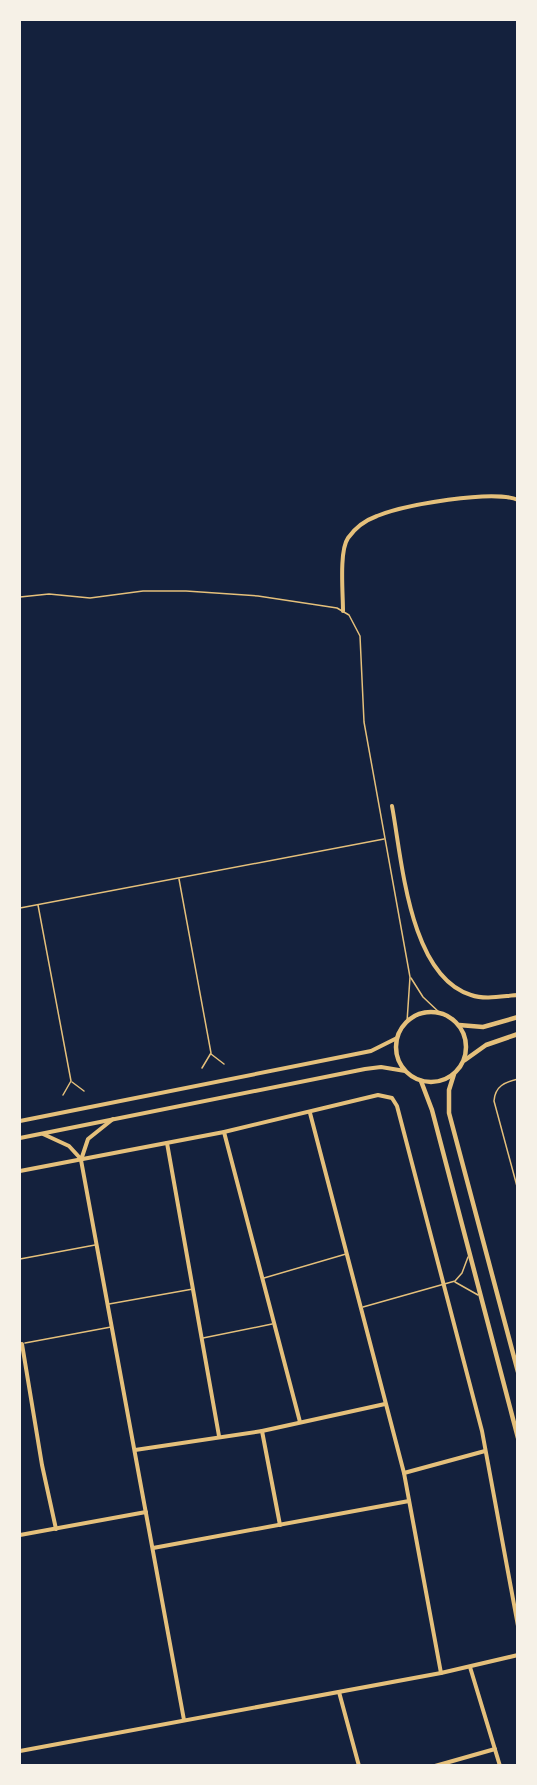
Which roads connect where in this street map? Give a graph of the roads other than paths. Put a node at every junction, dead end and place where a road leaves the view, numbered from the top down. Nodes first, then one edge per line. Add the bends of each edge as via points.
1 (518, 500) edge
2 (20, 597) edge
3 (343, 611) junction
4 (392, 806) dead end
5 (384, 839) junction
6 (178, 878) junction
7 (38, 905) junction
8 (20, 908) edge
9 (410, 977) junction
10 (518, 995) edge
11 (441, 1014) junction
12 (518, 1017) edge
13 (407, 1022) junction
14 (458, 1025) junction
15 (518, 1034) edge
16 (397, 1038) junction
17 (211, 1053) junction
18 (463, 1062) junction
19 (224, 1064) dead end
20 (202, 1068) dead end
21 (405, 1071) junction
22 (454, 1074) junction
23 (518, 1079) edge
24 (71, 1081) junction
25 (421, 1081) junction
26 (84, 1091) dead end
27 (63, 1095) dead end
28 (310, 1113) junction
29 (113, 1119) junction
30 (20, 1121) edge
31 (224, 1132) junction
32 (42, 1133) junction
33 (20, 1138) edge
34 (166, 1143) junction
35 (81, 1160) junction
36 (20, 1171) edge
37 (518, 1190) edge
38 (97, 1244) junction
39 (348, 1254) junction
40 (468, 1257) junction
41 (20, 1259) edge
42 (264, 1278) junction
43 (454, 1281) junction
44 (445, 1284) junction
45 (193, 1288) junction
46 (478, 1295) junction
47 (108, 1304) junction
48 (362, 1307) junction
49 (276, 1324) junction
50 (112, 1327) junction
51 (202, 1338) junction
52 (21, 1344) edge
53 (510, 1347) junction
54 (518, 1351) edge
55 (518, 1372) edge
56 (386, 1404) junction
57 (300, 1422) junction
58 (262, 1431) junction
59 (219, 1436) junction
60 (518, 1438) edge
61 (135, 1450) junction
62 (485, 1450) junction
63 (404, 1473) junction
64 (409, 1501) junction
65 (146, 1512) junction
66 (280, 1525) junction
67 (56, 1529) junction
68 (20, 1535) edge
69 (153, 1548) junction
70 (518, 1626) edge
71 (518, 1655) edge
72 (470, 1666) junction
73 (441, 1673) junction
74 (339, 1692) junction
75 (184, 1720) junction
76 (495, 1749) junction
77 (20, 1751) edge
78 (447, 1764) edge
79 (359, 1766) edge
80 (435, 1766) edge
81 (500, 1766) edge

1 - 3 street via 484,495 390,512 368,520 345,542
2 - 3 lane via 50,594 90,598 143,591 186,591 258,596
3 - 5 lane via 353,620 360,636 364,722
4 - 10 street via 411,912 427,953 465,993 479,997
5 - 6 lane
5 - 9 lane
6 - 7 lane
6 - 17 lane
7 - 8 lane
7 - 24 lane
9 - 11 lane
9 - 13 lane
11 - 13 street via 419,1014
11 - 14 street
12 - 14 street via 483,1027
13 - 16 street
14 - 18 street via 466,1047
15 - 18 street via 486,1045
16 - 21 street via 398,1059
16 - 30 street via 371,1051
17 - 19 lane
17 - 20 lane
18 - 22 street
21 - 25 street
21 - 29 street via 366,1069
22 - 25 street via 438,1082
22 - 53 street via 448,1090 449,1113
23 - 37 lane via 502,1084 494,1101
24 - 26 lane
24 - 27 lane
25 - 40 street via 434,1117
28 - 31 street
28 - 39 street
28 - 44 street via 378,1095 392,1098
29 - 32 street
29 - 35 street via 88,1139
31 - 34 street
31 - 42 street
32 - 33 street
32 - 35 street via 69,1146
34 - 35 street
34 - 45 street
35 - 36 street
35 - 38 street
38 - 41 lane
38 - 47 street
39 - 42 lane
39 - 48 street
40 - 43 lane
40 - 46 street
42 - 49 street
43 - 44 lane
43 - 46 lane
44 - 48 lane
44 - 62 street
45 - 47 lane
45 - 51 street
46 - 60 street
47 - 50 street
48 - 56 street
49 - 51 lane
49 - 57 street
50 - 52 lane
50 - 61 street
51 - 59 street
52 - 67 street
53 - 54 street
53 - 55 street
56 - 57 street
56 - 63 street
57 - 58 street
58 - 59 street
58 - 66 street
59 - 61 street
61 - 65 street
62 - 63 street
62 - 70 street
63 - 64 street
64 - 66 street
64 - 73 street
65 - 67 street
65 - 69 street
66 - 69 street
67 - 68 street
69 - 75 street
71 - 72 street
72 - 73 street
72 - 76 street
73 - 74 street
74 - 75 street
74 - 79 street
75 - 77 street
76 - 78 street
76 - 81 street
78 - 80 street

